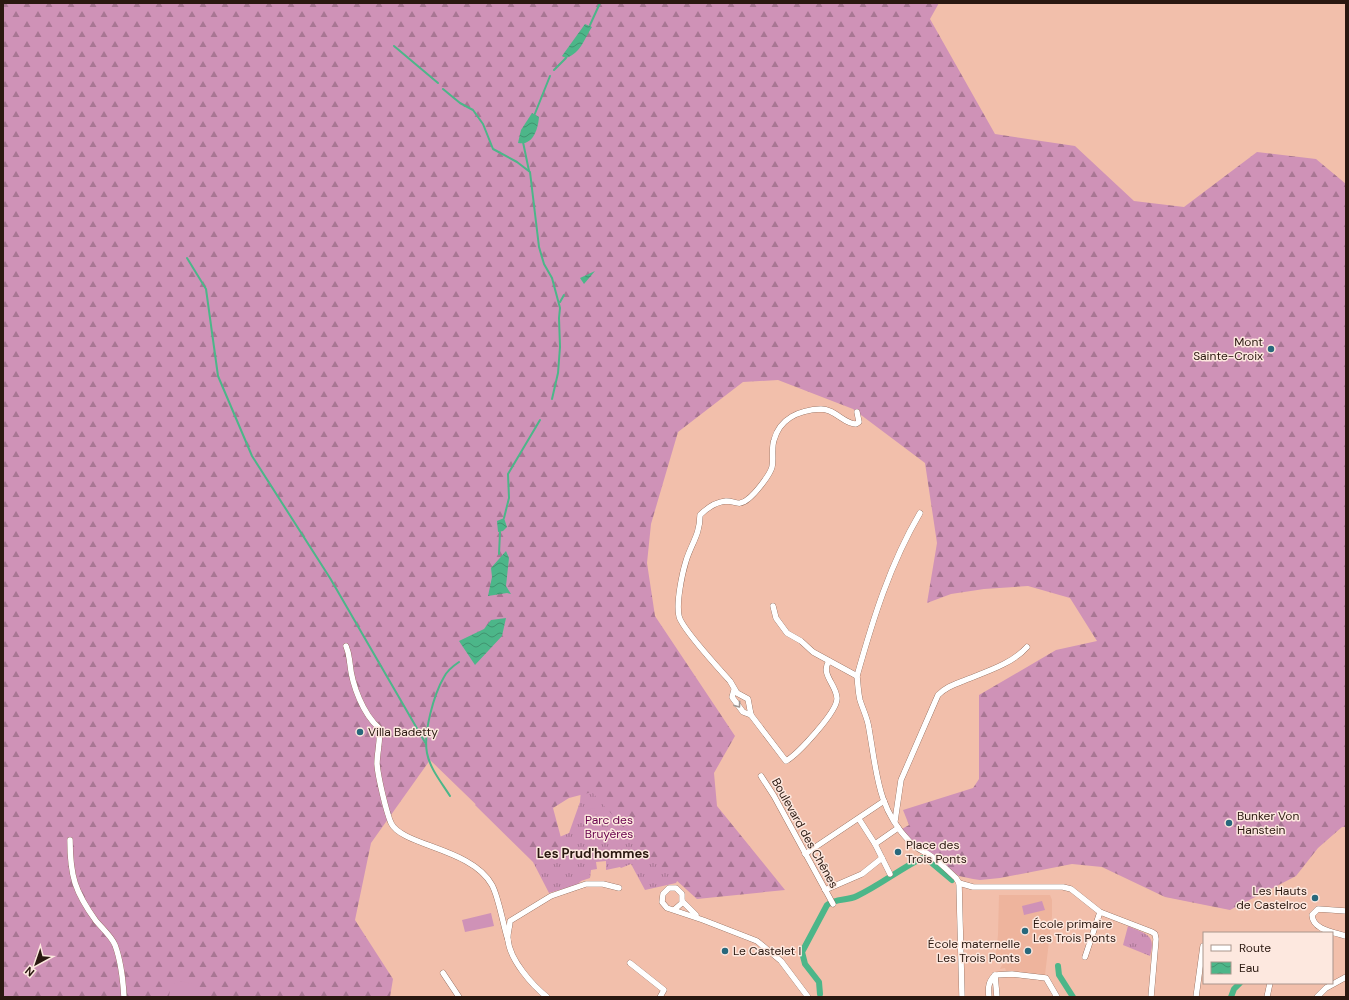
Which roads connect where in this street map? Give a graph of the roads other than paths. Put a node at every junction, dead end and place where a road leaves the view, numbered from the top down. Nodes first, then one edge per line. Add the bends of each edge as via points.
1 (857, 412) dead end
2 (920, 513) dead end
3 (773, 606) dead end
4 (346, 646) dead end
5 (1027, 647) dead end
6 (829, 661) junction
7 (857, 676) junction
8 (734, 690) junction
9 (751, 715) junction
10 (761, 776) dead end
11 (884, 801) junction
12 (859, 819) junction
13 (895, 822) junction
14 (898, 828) junction
15 (70, 840) dead end
16 (876, 844) junction
17 (805, 854) junction
18 (882, 858) junction
19 (890, 874) dead end
20 (959, 883) junction
21 (619, 888) dead end
22 (825, 890) junction
23 (683, 902) junction
24 (831, 902) dead end
25 (675, 909) junction
26 (1346, 911) edge
27 (1100, 912) junction
28 (703, 920) junction
29 (1346, 936) edge
30 (508, 940) junction
31 (1203, 946) dead end
32 (1085, 957) dead end
33 (630, 963) dead end
34 (443, 973) dead end
35 (994, 975) junction
36 (1346, 977) edge
37 (1270, 984) edge
38 (124, 997) edge
39 (459, 997) edge
40 (546, 997) edge
41 (660, 997) edge
42 (808, 997) edge
43 (962, 997) edge
44 (989, 997) edge
45 (997, 997) edge
46 (1056, 997) edge
47 (1151, 997) edge
48 (1196, 997) edge
49 (1267, 997) edge
50 (1317, 997) edge

1 - 8 street via 859,422 856,424 822,409 789,417 774,440 773,466 748,499 733,504 728,501 718,502 700,515 700,527 683,572 679,616 730,681
2 - 7 street via 880,598
3 - 6 street via 776,618 787,633
4 - 30 street via 353,678 366,715 379,728 378,776 391,822 402,834 458,856 480,870 492,884
5 - 13 street via 1015,658 946,687 938,695 901,780
6 - 7 street
6 - 9 street via 826,671 837,697 836,708 792,757 786,761
7 - 11 street via 860,701 868,723 876,777
8 - 9 street via 748,699
8 -> 9 street via 732,697 743,712
10 - 17 street, Boulevard des Chênes
11 - 12 street
11 - 13 street
12 - 16 street
12 - 17 street
13 - 14 street
14 - 16 street
14 - 20 street via 910,843 929,854
15 - 38 street via 70,859 77,893 115,944
16 - 18 street
17 - 22 street, Boulevard des Chênes
18 - 19 street
18 - 22 street via 862,874
20 - 27 street via 973,887 1063,887 1070,889
20 - 43 street
21 - 30 street via 590,884 551,896 510,921
22 - 24 street, Boulevard des Chênes
23 - 25 street
23 - 25 street via 679,890 666,890 662,902 667,908
23 - 28 street
25 - 28 street
26 - 29 street via 1318,909 1312,915 1317,926
27 - 32 street
27 - 47 street via 1155,934
28 - 42 street via 754,939 781,961
30 - 40 street via 523,973
31 - 48 street
33 - 41 street via 664,990
34 - 39 street
35 - 44 street via 989,982
35 - 45 street
35 - 46 street via 1012,974 1045,978
36 - 50 street via 1326,988
37 - 49 street

